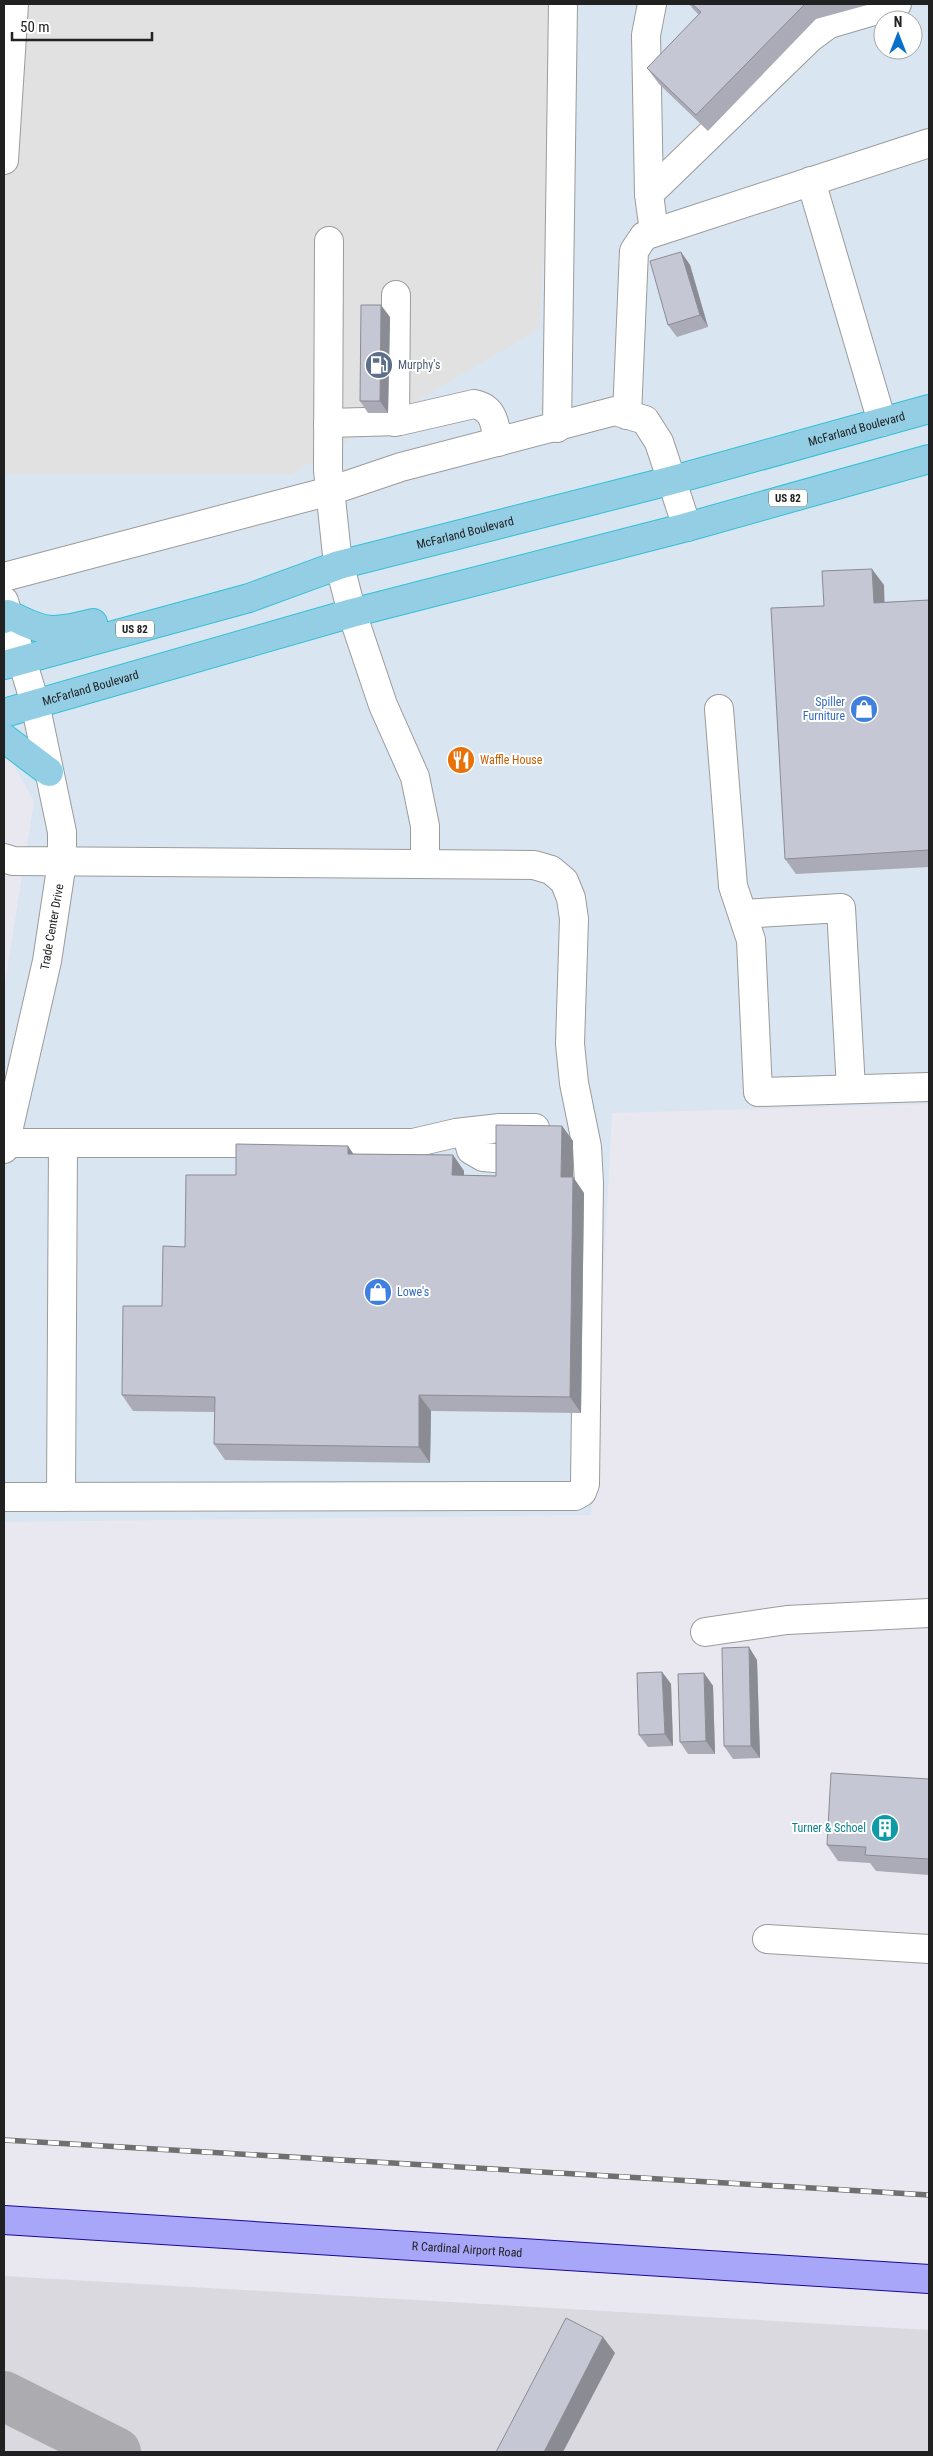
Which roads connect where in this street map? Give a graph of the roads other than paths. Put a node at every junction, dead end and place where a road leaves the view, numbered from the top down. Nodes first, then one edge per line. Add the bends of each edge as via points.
1 (14, 4) edge
2 (563, 4) edge
3 (652, 4) edge
4 (897, 4) edge
5 (929, 143) edge
6 (4, 160) edge
7 (811, 181) junction
8 (649, 194) junction
9 (654, 232) junction
10 (329, 241) dead end
11 (396, 295) dead end
12 (929, 409) edge
13 (627, 415) junction
14 (395, 422) junction
15 (882, 422) junction
16 (328, 423) junction
17 (557, 428) junction
18 (498, 442) junction
19 (929, 459) edge
20 (673, 480) junction
21 (330, 491) junction
22 (687, 527) junction
23 (339, 565) junction
24 (4, 577) edge
25 (249, 598) junction
26 (5, 611) edge
27 (352, 613) junction
28 (12, 662) edge
29 (35, 703) junction
30 (719, 709) dead end
31 (4, 713) edge
32 (4, 738) edge
33 (49, 772) junction
34 (4, 858) edge
35 (62, 862) junction
36 (425, 864) junction
37 (742, 914) junction
38 (929, 1087) edge
39 (851, 1089) junction
40 (583, 1128) junction
41 (466, 1132) junction
42 (63, 1143) junction
43 (4, 1146) edge
44 (507, 1159) edge
45 (4, 1496) edge
46 (61, 1496) junction
47 (929, 1613) edge
48 (705, 1632) dead end
49 (767, 1939) dead end
50 (929, 1949) edge
51 (4, 2220) edge
52 (929, 2279) edge

1 - 6 lane
2 - 17 lane
3 - 8 lane via 646,35
4 - 8 lane via 829,24 810,38
5 - 7 lane
7 - 9 lane
7 - 15 lane
8 - 9 lane
9 - 13 lane via 644,236 634,252
10 - 16 lane
11 - 14 lane
12 - 15 highway, McFarland Boulevard / US 82
13 - 17 lane via 615,412
13 - 20 lane via 645,420 659,442
14 - 16 lane
14 - 18 lane via 474,404 484,406 493,415
15 - 20 highway, McFarland Boulevard / US 82
16 - 21 lane
17 - 18 lane
18 - 21 lane via 401,467
19 - 22 highway, McFarland Boulevard / US 82
20 - 22 lane
20 - 23 highway, McFarland Boulevard / US 82
21 - 23 lane
21 - 24 lane
22 - 27 highway, McFarland Boulevard / US 82
23 - 25 highway, McFarland Boulevard / US 82
23 - 27 lane
25 - 26 highway via 202,596 62,630 39,630
25 - 28 highway, McFarland Boulevard / US 82
26 - 28 lane, Trade Center Drive
27 - 29 highway, McFarland Boulevard / US 82
27 - 36 lane via 383,706 415,777 425,826
28 - 29 lane, Trade Center Drive
29 - 31 highway, McFarland Boulevard / US 82
29 - 33 lane, Trade Center Drive
30 - 37 lane via 733,886
32 - 33 highway
33 - 35 lane, Trade Center Drive via 62,832
34 - 35 lane via 13,862
35 - 36 lane
35 - 43 lane, Trade Center Drive via 47,961
36 - 40 lane via 534,864 551,870 564,881 574,919 570,1044
37 - 39 lane via 751,940 758,1092
37 - 39 lane via 841,908
38 - 39 lane
40 - 41 lane via 500,1128
40 - 46 lane via 580,1160 585,1484 582,1492 575,1496
41 - 42 lane via 413,1143
41 - 44 lane via 471,1150 483,1157
42 - 43 lane
42 - 46 lane
45 - 46 lane
47 - 48 lane via 787,1620
49 - 50 lane
51 - 52 main road, R Cardinal Airport Road

